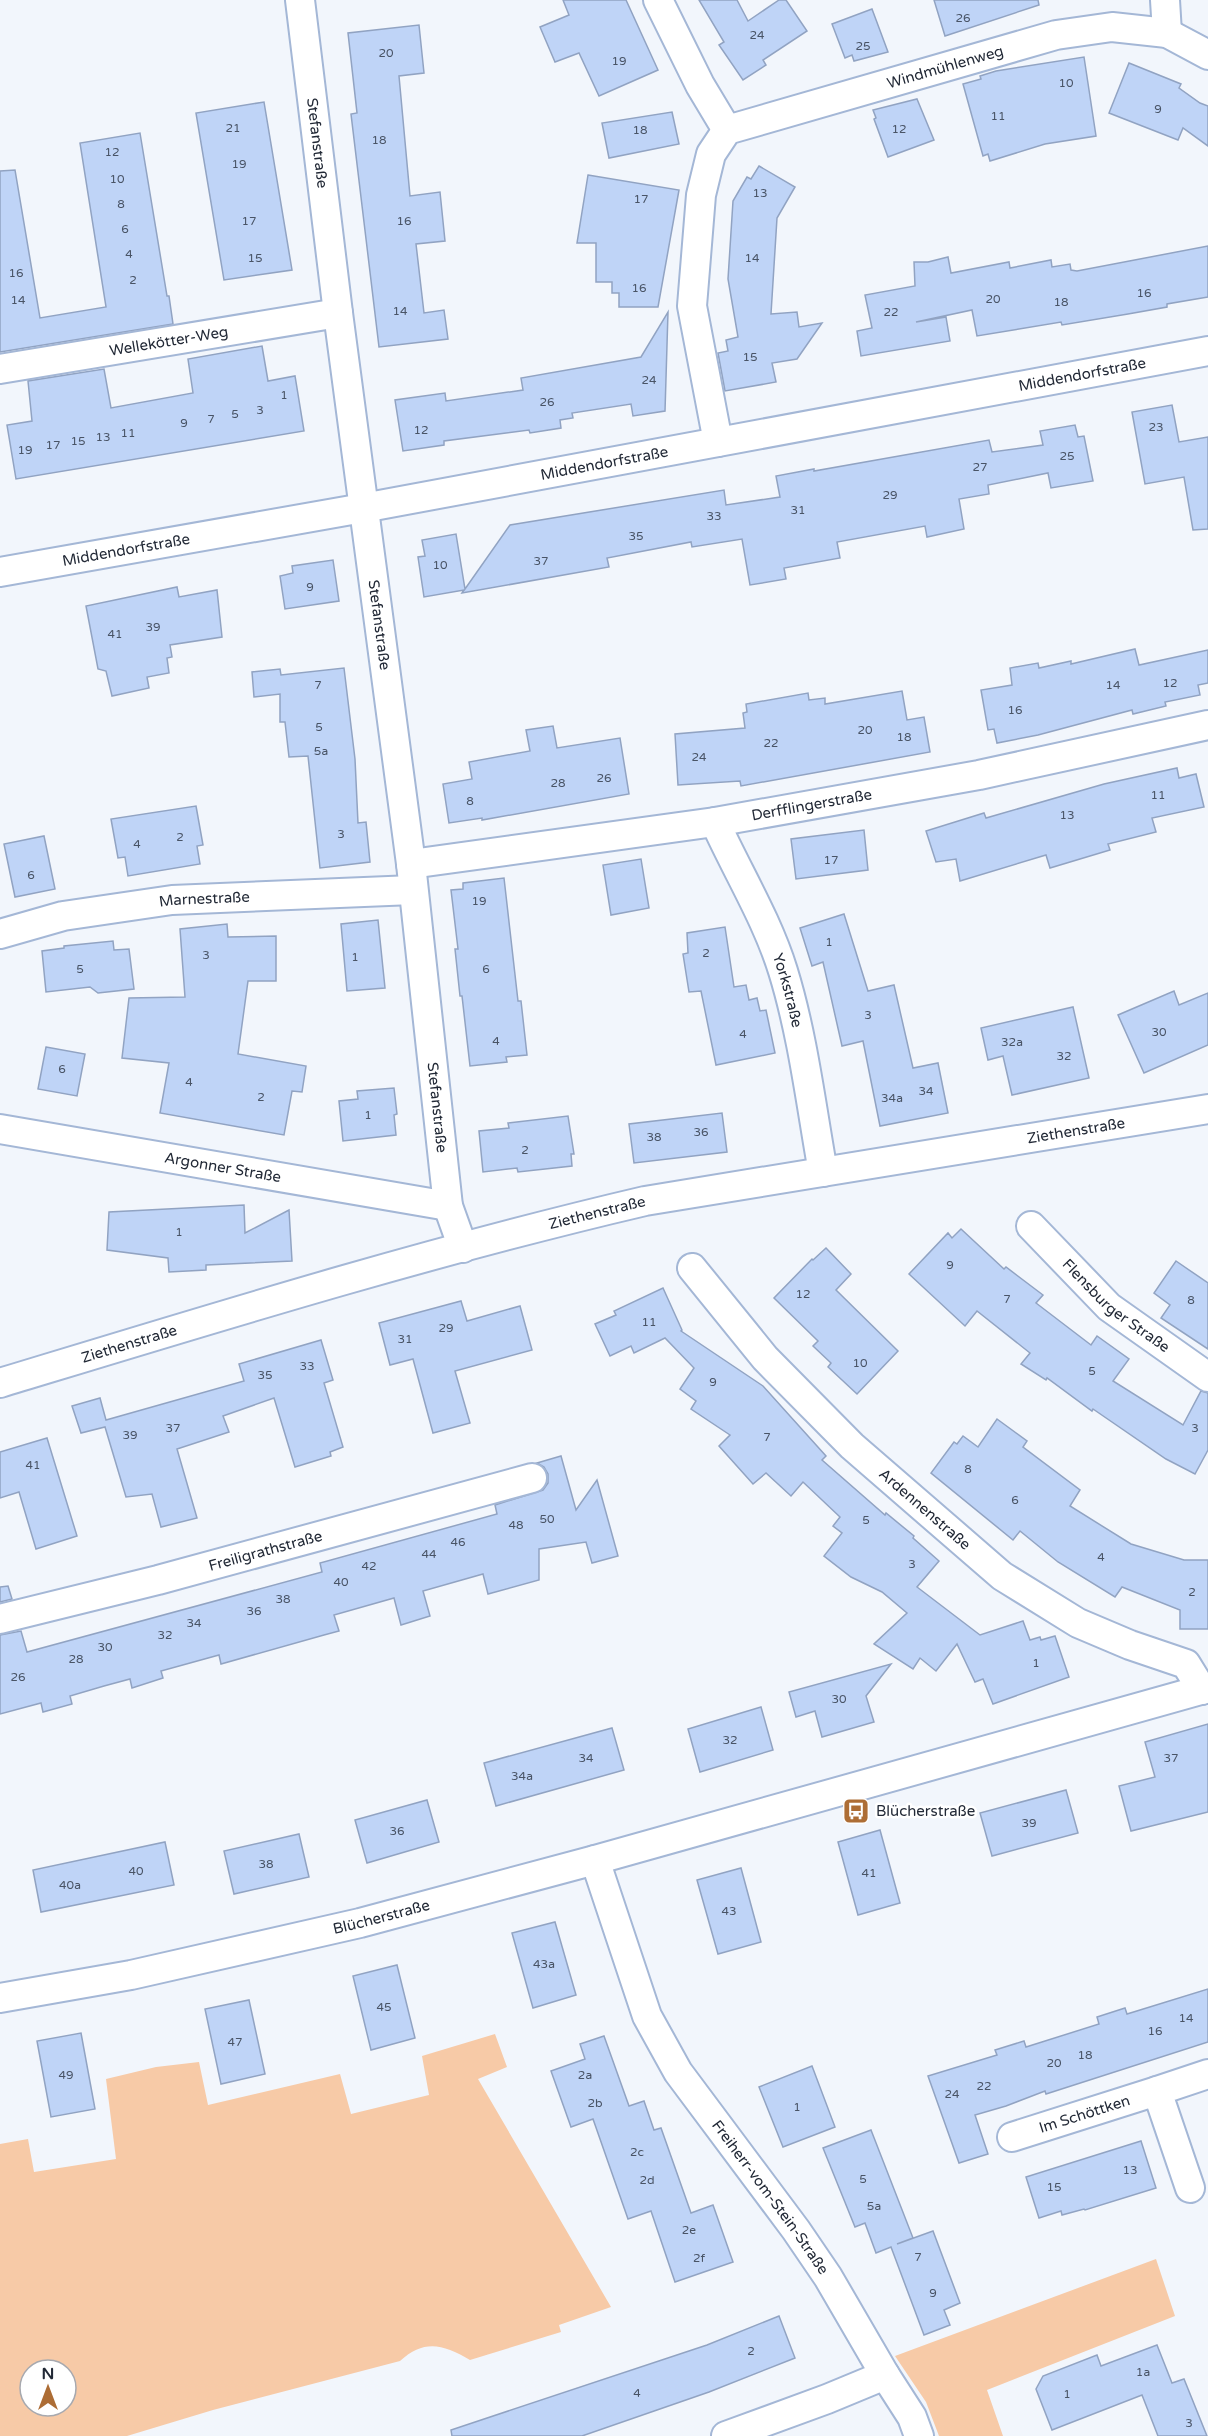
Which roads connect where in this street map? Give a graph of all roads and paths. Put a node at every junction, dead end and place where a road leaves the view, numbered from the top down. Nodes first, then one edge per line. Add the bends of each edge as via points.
1 (300, 0) edge
2 (658, 0) edge
3 (1165, 0) edge
4 (1167, 33) junction
5 (1208, 56) edge
6 (727, 130) junction
7 (338, 313) junction
8 (1208, 351) edge
9 (0, 369) edge
10 (718, 442) junction
11 (363, 508) junction
12 (0, 572) edge
13 (1208, 725) edge
14 (715, 822) junction
15 (412, 877) junction
16 (0, 934) edge
17 (1208, 1109) edge
18 (0, 1129) edge
19 (823, 1172) junction
20 (448, 1206) junction
21 (1031, 1226) dead end
22 (463, 1248) junction
23 (692, 1268) dead end
24 (1208, 1377) edge
25 (0, 1383) edge
26 (532, 1478) dead end
27 (0, 1619) edge
28 (1205, 1689) edge
29 (595, 1860) junction
30 (0, 1998) edge
31 (1208, 2074) edge
32 (1157, 2091) junction
33 (1012, 2137) dead end
34 (1190, 2188) dead end
35 (885, 2375) junction
36 (726, 2436) edge
37 (919, 2436) edge

1 - 7 street, Stefanstraße
2 - 6 street via 699,85
3 - 4 street
4 - 5 street, Windmühlenweg
4 - 6 street, Windmühlenweg via 1112,27 1056,35
6 - 10 street via 711,154 701,195 692,306
7 - 9 street, Wellekötter-Weg
7 - 11 street, Stefanstraße
8 - 10 street, Middendorfstraße
10 - 11 street, Middendorfstraße
11 - 12 street, Middendorfstraße
11 - 15 street, Stefanstraße
13 - 14 street, Derfflingerstraße via 979,776
14 - 15 street, Derfflingerstraße
14 - 19 street, Yorkstraße via 782,969 796,1022
15 - 16 street, Marnestraße via 172,900 63,916
15 - 20 street, Stefanstraße
17 - 19 street, Ziethenstraße
18 - 20 street, Argonner Straße
19 - 22 street, Ziethenstraße via 645,1201
20 - 22 street, Stefanstraße
21 - 24 street, Flensburger Straße via 1109,1307
22 - 25 street, Ziethenstraße via 316,1287
23 - 28 street, Ardennenstraße via 765,1358 852,1446 1002,1576 1078,1623 1186,1664
26 - 27 street, Freiligrathstraße
28 - 29 street, Blücherstraße
29 - 30 street, Blücherstraße via 279,1942 131,1975
29 - 35 street, Freiherr-vom-Stein-Straße via 647,2016 678,2072 815,2258
31 - 32 street, Im Schöttken
32 - 33 street, Im Schöttken
32 - 34 street
35 - 36 street
35 - 37 street, Freiherr-vom-Stein-Straße via 912,2417

